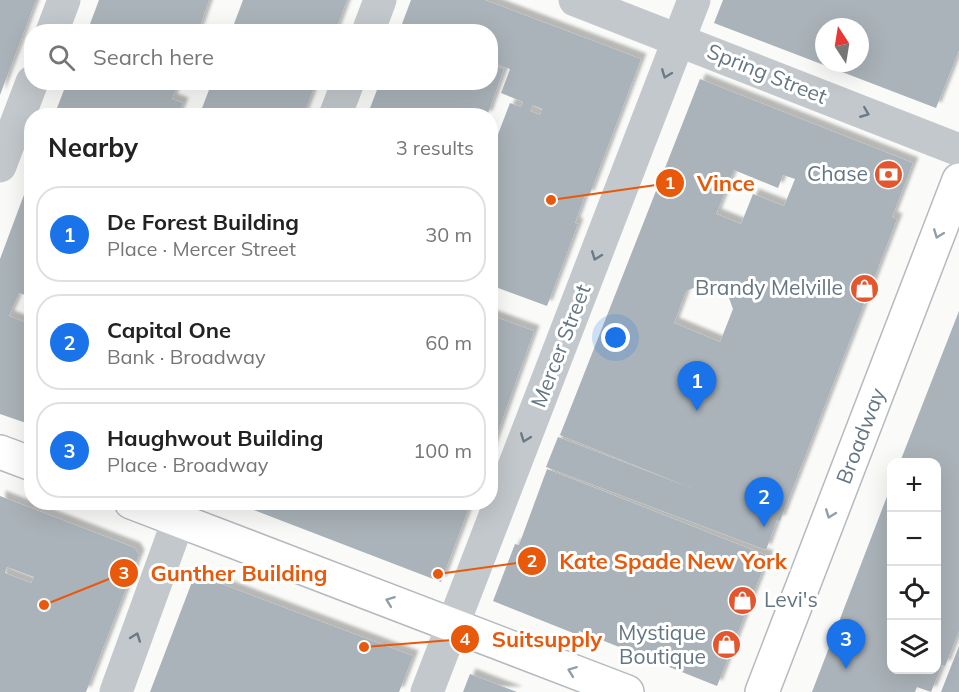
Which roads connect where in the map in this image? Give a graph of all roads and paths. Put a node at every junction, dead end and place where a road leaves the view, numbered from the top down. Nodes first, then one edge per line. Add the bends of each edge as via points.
1 (64, 0) edge
2 (380, 0) edge
3 (575, 0) edge
4 (694, 0) edge
5 (55, 24) edge
6 (371, 24) edge
7 (679, 39) junction
8 (29, 90) edge
9 (345, 90) edge
10 (338, 108) edge
11 (959, 150) edge
12 (0, 166) edge
13 (959, 180) edge
14 (0, 452) edge
15 (24, 461) edge
16 (498, 506) edge
17 (497, 510) edge
18 (182, 512) edge
19 (452, 625) junction
20 (116, 692) edge
21 (428, 692) edge
22 (627, 692) edge
23 (762, 692) edge

1 - 5 street
2 - 6 street
3 - 7 street, Spring Street
4 - 7 street, Mercer Street
7 -> 11 street, Spring Street
7 -> 16 street, Mercer Street
8 - 12 street
9 - 10 street
13 -> 23 main road, Broadway
14 - 15 main road
17 -> 19 street, Mercer Street
19 -> 18 main road
20 -> 18 street
19 - 21 street, Mercer Street
22 -> 19 main road

